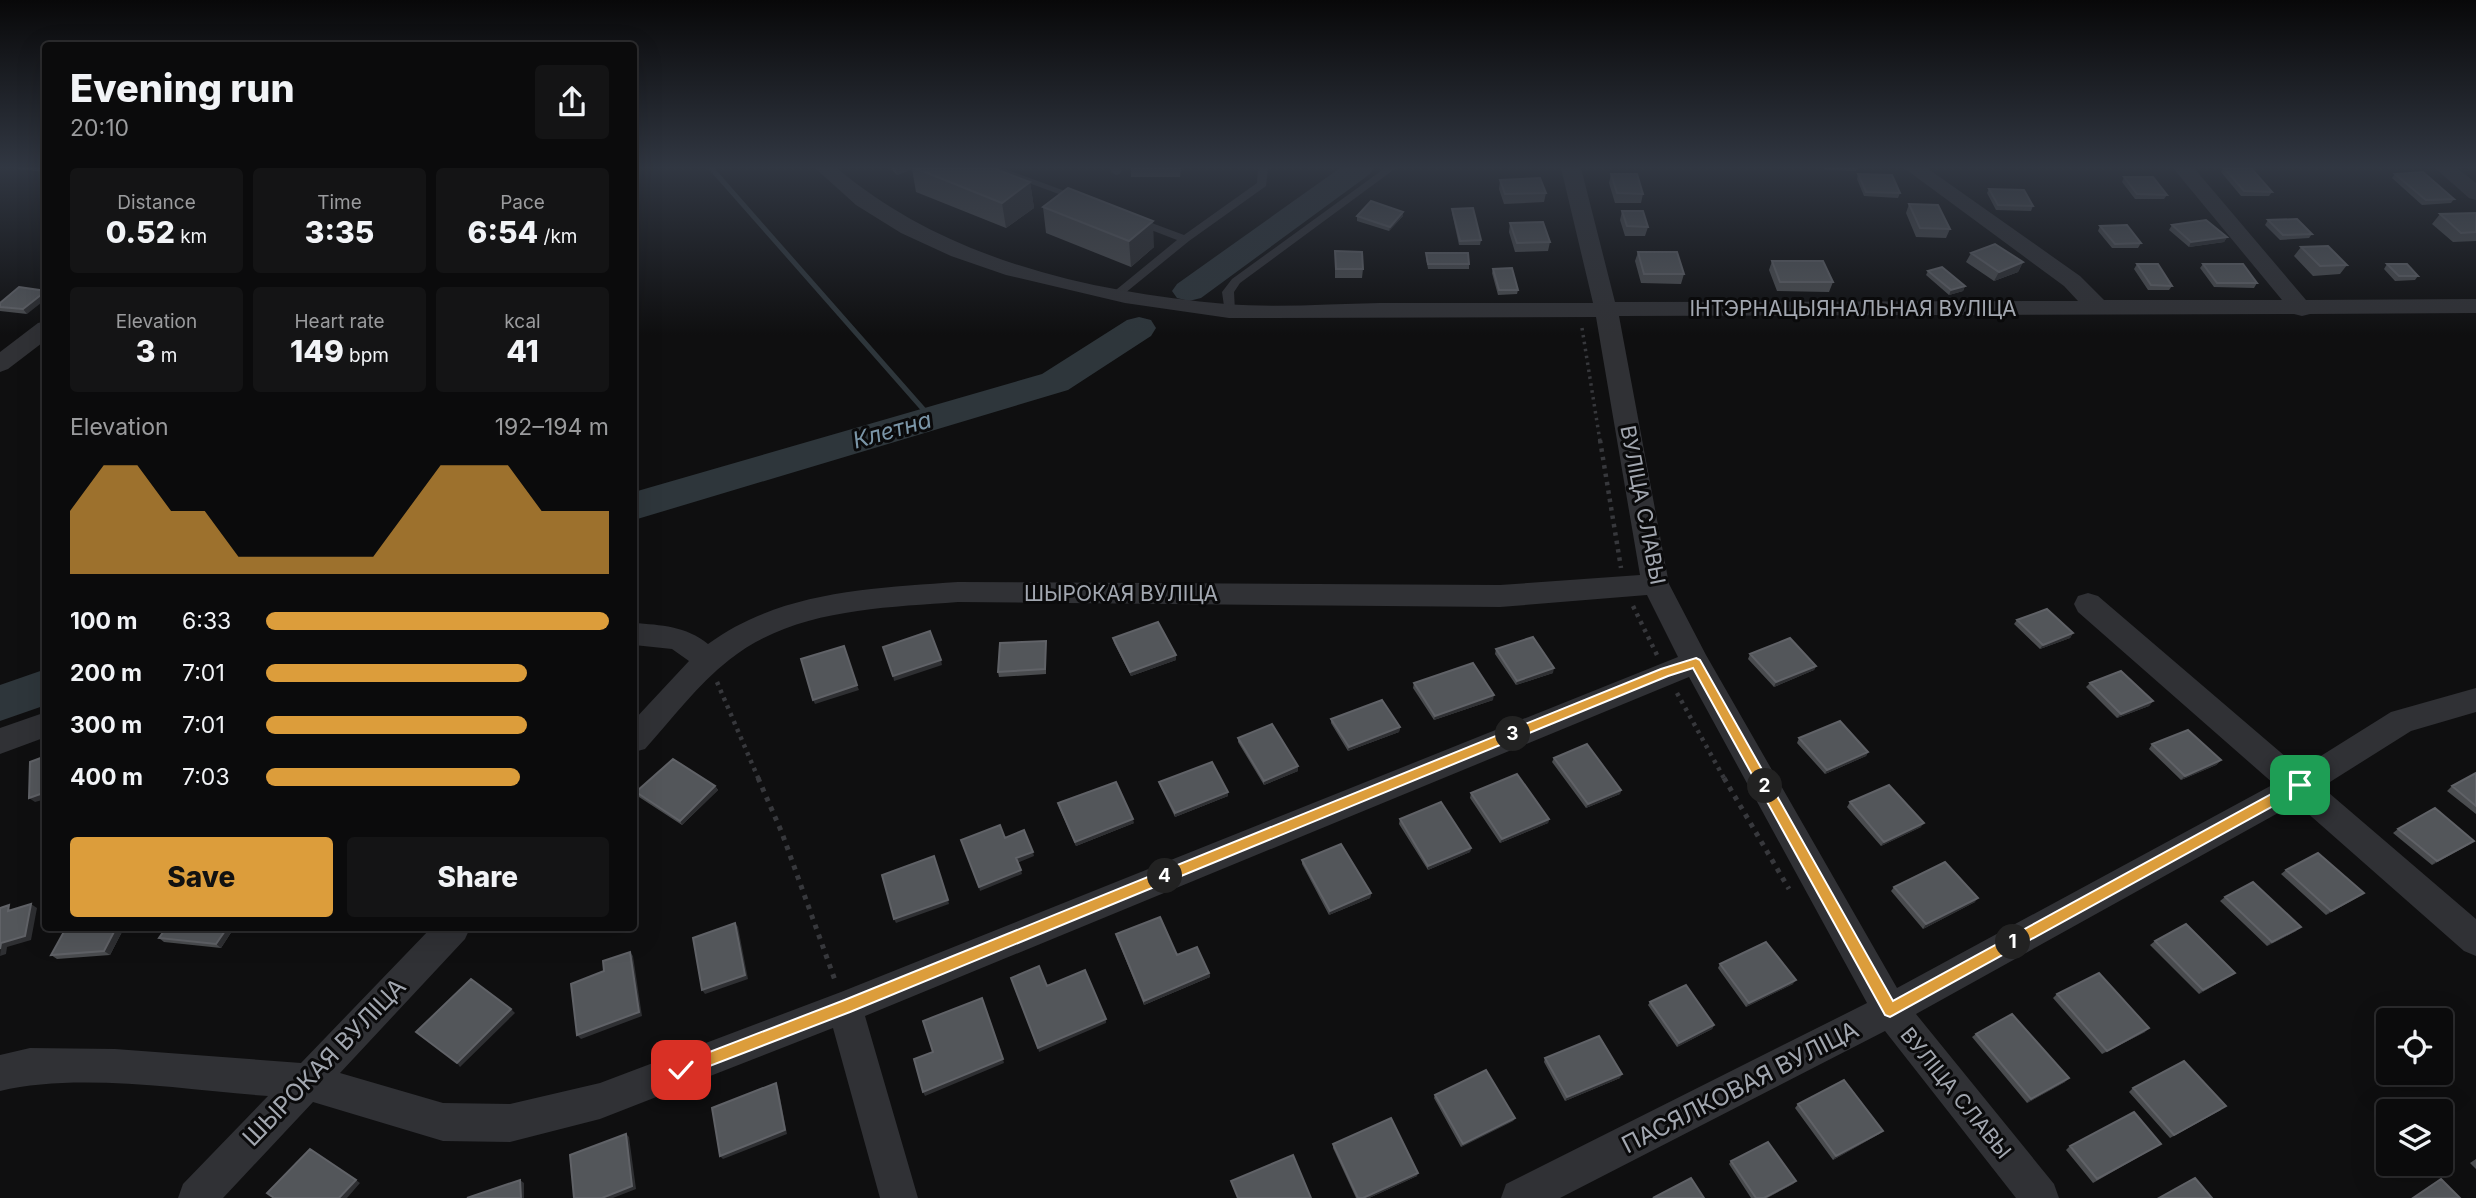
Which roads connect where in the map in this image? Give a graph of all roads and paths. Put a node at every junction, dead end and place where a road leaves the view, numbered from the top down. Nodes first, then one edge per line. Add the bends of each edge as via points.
1 (902, 224) edge
2 (1146, 224) edge
3 (1206, 224) edge
4 (1314, 224) edge
5 (1585, 224) edge
6 (1992, 224) edge
7 (2230, 224) edge
8 (1185, 239) junction
9 (1115, 296) junction
10 (2476, 306) edge
11 (2097, 307) junction
12 (2302, 309) junction
13 (1606, 310) junction
14 (1229, 311) junction
15 (42, 331) edge
16 (0, 364) edge
17 (1655, 584) junction
18 (2088, 604) dead end
19 (637, 634) edge
20 (708, 662) junction
21 (1696, 663) junction
22 (2476, 699) edge
23 (42, 725) edge
24 (637, 737) edge
25 (0, 741) edge
26 (2300, 785) junction
27 (450, 931) edge
28 (2476, 940) edge
29 (845, 1007) junction
30 (1890, 1010) junction
31 (0, 1073) edge
32 (296, 1080) junction
33 (197, 1198) edge
34 (899, 1198) edge
35 (1520, 1198) edge
36 (2040, 1198) edge

1 - 9 street, ІНТЭРНАЦЫЯНАЛЬНАЯ ВУЛІЦА via 987,261
2 - 8 lane
3 - 8 lane
4 - 14 lane via 1236,281 1228,292
5 - 13 street, ВУЛІЦА СЛАВЫ
6 - 11 street via 2078,286
7 - 12 street
8 - 9 lane
9 - 14 street, ІНТЭРНАЦЫЯНАЛЬНАЯ ВУЛІЦА
10 - 12 street, ІНТЭРНАЦЫЯНАЛЬНАЯ ВУЛІЦА
11 - 12 street, ІНТЭРНАЦЫЯНАЛЬНАЯ ВУЛІЦА
11 - 13 street, ІНТЭРНАЦЫЯНАЛЬНАЯ ВУЛІЦА
13 - 14 street, ІНТЭРНАЦЫЯНАЛЬНАЯ ВУЛІЦА
13 - 17 street, ВУЛІЦА СЛАВЫ
15 - 16 street
17 - 20 street, ШЫРОКАЯ ВУЛІЦА via 1500,596 958,592 878,598 806,611 761,627 728,644
17 - 21 street, ВУЛІЦА СЛАВЫ
18 - 26 street
19 - 20 street via 681,638
20 - 24 street, ШЫРОКАЯ ВУЛІЦА
20 - 29 path via 782,833
21 - 29 street
21 - 30 street, ВУЛІЦА СЛАВЫ
22 - 26 street, ПАСЯЛКОВАЯ ВУЛІЦА via 2402,720
23 - 25 street
26 - 28 street
26 - 30 street, ПАСЯЛКОВАЯ ВУЛІЦА
27 - 32 street, ШЫРОКАЯ ВУЛІЦА
29 - 32 street via 600,1101 510,1123 443,1122
29 - 34 street
30 - 35 street, ПАСЯЛКОВАЯ ВУЛІЦА
30 - 36 street, ВУЛІЦА СЛАВЫ
31 - 32 street, ШЫРОКАЯ ВУЛІЦА via 30,1066 114,1067
32 - 33 street, ШЫРОКАЯ ВУЛІЦА

